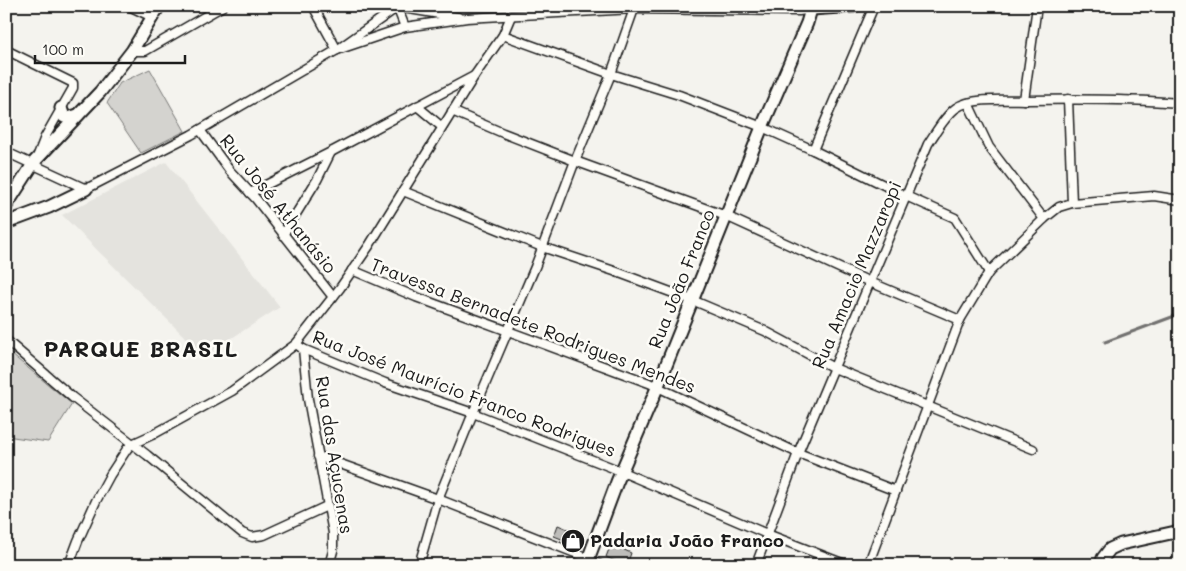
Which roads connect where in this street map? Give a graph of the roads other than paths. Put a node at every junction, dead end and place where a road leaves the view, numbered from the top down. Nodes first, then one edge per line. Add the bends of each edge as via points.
1 (129, 6) edge
2 (159, 6) edge
3 (223, 6) edge
4 (313, 6) edge
5 (854, 6) edge
6 (874, 6) edge
7 (1037, 6) edge
8 (398, 7) edge
9 (643, 7) edge
10 (812, 8) edge
11 (634, 9) junction
12 (511, 16) junction
13 (152, 17) junction
14 (467, 18) junction
15 (405, 27) junction
16 (503, 35) junction
17 (6, 50) edge
18 (337, 50) junction
19 (132, 51) junction
20 (611, 74) junction
21 (475, 75) junction
22 (1068, 99) junction
23 (1024, 100) junction
24 (968, 103) junction
25 (1180, 103) edge
26 (417, 106) junction
27 (61, 108) junction
28 (452, 111) junction
29 (78, 115) junction
30 (442, 127) junction
31 (762, 127) junction
32 (200, 130) junction
33 (813, 150) junction
34 (6, 152) edge
35 (331, 152) junction
36 (575, 160) junction
37 (34, 163) junction
38 (86, 189) junction
39 (403, 191) junction
40 (250, 193) junction
41 (906, 196) junction
42 (1180, 200) edge
43 (1072, 203) junction
44 (6, 206) edge
45 (726, 216) junction
46 (1044, 219) junction
47 (6, 223) edge
48 (283, 235) junction
49 (542, 247) junction
50 (352, 270) junction
51 (989, 272) junction
52 (870, 282) junction
53 (333, 297) junction
54 (692, 300) junction
55 (960, 320) junction
56 (508, 332) junction
57 (6, 340) edge
58 (299, 346) junction
59 (834, 368) junction
60 (657, 388) junction
61 (927, 406) junction
62 (473, 413) junction
63 (132, 444) junction
64 (1033, 449) dead end
65 (798, 453) junction
66 (318, 456) junction
67 (622, 472) junction
68 (896, 491) junction
69 (438, 499) junction
70 (327, 506) junction
71 (1180, 531) edge
72 (767, 534) junction
73 (587, 562) edge
74 (69, 565) edge
75 (329, 565) edge
76 (419, 565) edge
77 (600, 565) edge
78 (756, 565) edge
79 (847, 565) edge
80 (868, 565) edge
81 (1101, 565) edge

1 - 13 street
2 - 13 street
3 - 19 street via 145,51
4 - 18 street
5 - 10 street
6 - 33 street
7 - 23 street
8 - 14 street
8 - 15 street
8 - 18 street
9 - 10 street via 799,11
9 - 11 street
10 - 31 street, Rua João Franco
11 - 12 street
11 - 20 street
12 - 14 street
12 - 16 street
13 - 19 street
14 - 15 street
15 - 18 street
16 - 20 street
16 - 21 street
17 - 27 street via 73,83
18 - 32 street
19 - 29 street
20 - 31 street via 679,95
20 - 36 street
21 - 26 street
21 - 28 street
22 - 23 street, Rua Amacio Mazzaropi
22 - 25 street, Rua Amacio Mazzaropi
22 - 43 street
23 - 24 street, Rua Amacio Mazzaropi
24 - 41 street, Rua Amacio Mazzaropi via 957,108 928,144
24 - 46 street via 989,147
26 - 30 street
26 - 35 street
27 - 29 street via 64,117
27 - 37 street
28 - 30 street
28 - 36 street
29 - 37 street
30 - 39 street
31 - 33 street
31 - 45 street, Rua João Franco
32 - 38 street
32 - 40 street, Rua José Athanásio
33 - 41 street
34 - 37 street
35 - 40 street
35 - 48 street
36 - 45 street
36 - 49 street
37 - 38 street
37 - 44 street
38 - 47 street
39 - 49 street
39 - 50 street
40 - 48 street, Rua José Athanásio
41 - 51 street via 955,218
41 - 52 street, Rua Amacio Mazzaropi
42 - 43 street via 1154,196
43 - 46 street via 1059,207
45 - 52 street
45 - 54 street, Rua João Franco
46 - 51 street
48 - 53 street, Rua José Athanásio
49 - 54 street
49 - 56 street
50 - 53 street
50 - 56 street, Travessa Bernadete Rodrigues Mendes
51 - 55 street
52 - 55 street
52 - 59 street, Rua Amacio Mazzaropi
53 - 58 street
54 - 59 street via 765,330
54 - 60 street, Rua João Franco
55 - 61 street
56 - 60 street, Travessa Bernadete Rodrigues Mendes
56 - 62 street
57 - 63 street
58 - 62 street, Rua José Maurício Franco Rodrigues via 385,383
58 - 63 street via 232,391
58 - 66 street, Rua das Açucenas
59 - 61 street
59 - 65 street, Rua Amacio Mazzaropi
60 - 65 street, Travessa Bernadete Rodrigues Mendes
60 - 67 street, Rua João Franco
61 - 64 street
61 - 68 street
62 - 67 street, Rua José Maurício Franco Rodrigues
62 - 69 street
63 - 70 street via 242,533 252,537 264,535
63 - 74 street via 110,475 86,521
65 - 68 street, Travessa Bernadete Rodrigues Mendes
65 - 72 street, Rua Amacio Mazzaropi
66 - 69 street
66 - 70 street, Rua das Açucenas
67 - 72 street, Rua José Maurício Franco Rodrigues
67 - 73 street, Rua João Franco
68 - 80 street
69 - 73 street
69 - 76 street
70 - 75 street, Rua das Açucenas via 333,533
71 - 81 street via 1121,544 1110,549
72 - 78 street, Rua Amacio Mazzaropi
72 - 79 street, Rua José Maurício Franco Rodrigues
73 - 77 street

